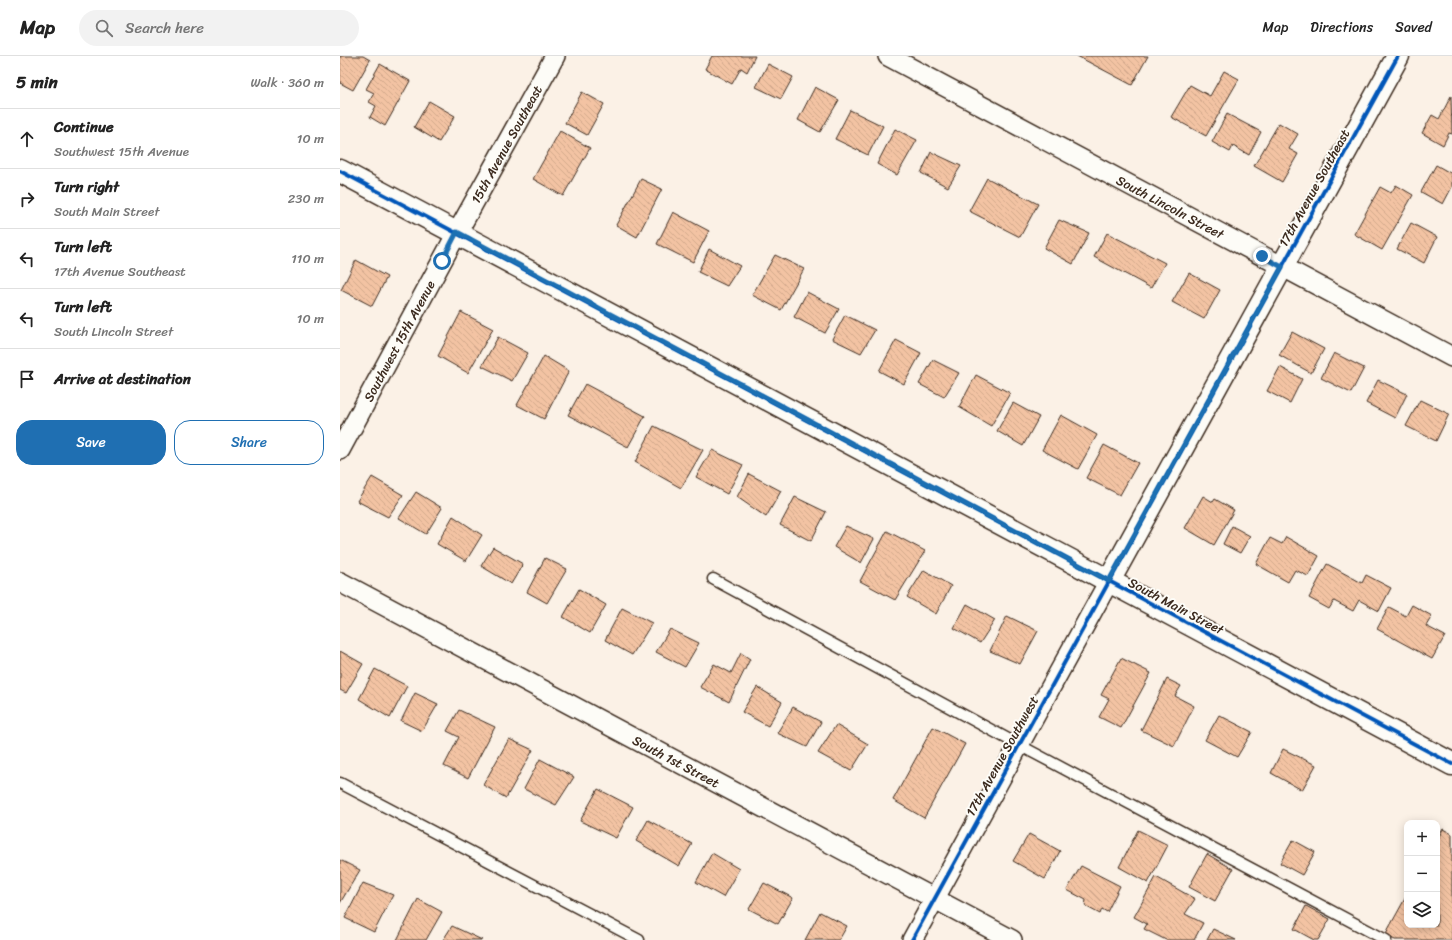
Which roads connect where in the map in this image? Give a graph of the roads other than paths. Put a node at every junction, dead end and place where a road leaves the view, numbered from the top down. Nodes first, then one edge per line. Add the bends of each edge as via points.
1 (555, 56) edge
2 (888, 56) edge
3 (1398, 56) edge
4 (340, 171) edge
5 (457, 232) junction
6 (1282, 267) junction
7 (1452, 357) edge
8 (340, 450) edge
9 (713, 579) dead end
10 (1109, 581) junction
11 (340, 582) edge
12 (1019, 745) junction
13 (1452, 764) edge
14 (340, 783) edge
15 (935, 899) junction
16 (639, 940) edge
17 (912, 940) edge
18 (1012, 940) edge
19 (1386, 940) edge

1 - 5 street, 15th Avenue Southeast
2 - 6 street, South Lincoln Street
3 - 6 street, 17th Avenue Southeast
4 - 5 street, South Main Street
5 - 8 street, Southwest 15th Avenue
5 - 10 street, South Main Street
6 - 7 street, South Lincoln Street
6 - 10 street, 17th Avenue Southeast
9 - 12 lane
10 - 12 street, 17th Avenue Southwest
10 - 13 street, South Main Street
11 - 15 street, South 1st Street
12 - 15 street, 17th Avenue Southwest
12 - 19 lane
14 - 16 lane
15 - 17 street, 17th Avenue Southwest
15 - 18 street, South 1st Street

